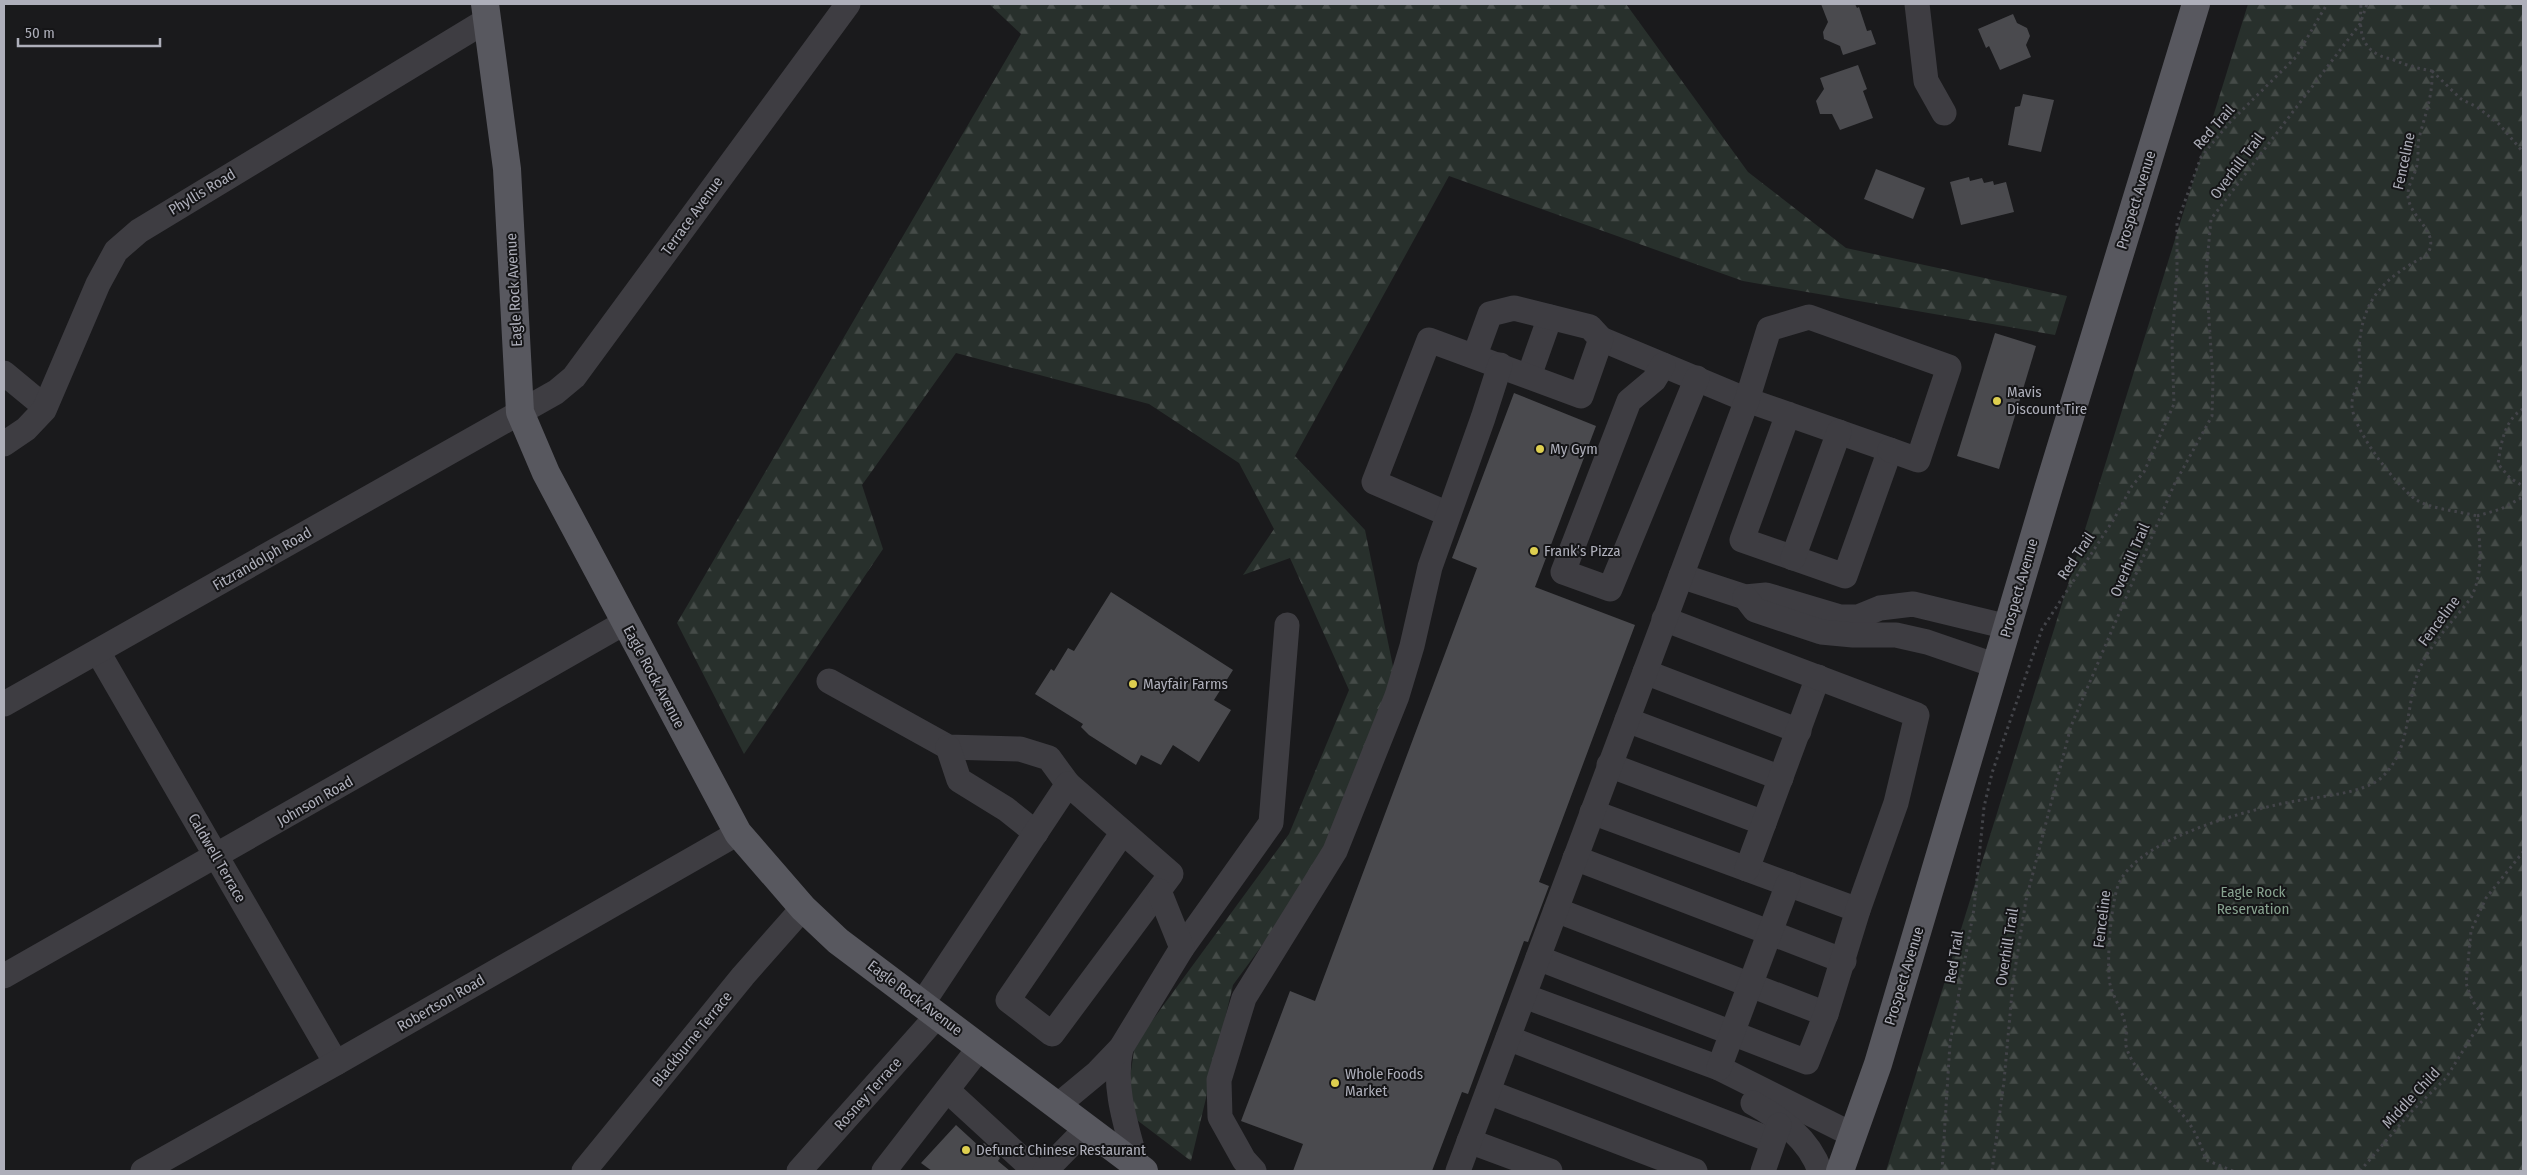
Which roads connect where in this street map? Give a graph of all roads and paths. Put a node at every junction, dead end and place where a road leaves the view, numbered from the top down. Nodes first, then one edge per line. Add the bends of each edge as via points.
1 (848, 4) edge
2 (1917, 4) edge
3 (2196, 4) edge
4 (2327, 4) edge
5 (2361, 4) edge
6 (2367, 4) edge
7 (486, 12) edge
8 (2360, 24) junction
9 (2432, 71) junction
10 (1944, 113) dead end
11 (2523, 152) edge
12 (1550, 317) junction
13 (1601, 339) junction
14 (1475, 356) junction
15 (1500, 365) junction
16 (1664, 365) junction
17 (4, 372) edge
18 (1529, 376) junction
19 (1697, 378) junction
20 (1747, 400) junction
21 (45, 407) junction
22 (2523, 409) edge
23 (520, 412) junction
24 (1788, 414) junction
25 (1840, 432) junction
26 (4, 444) edge
27 (1890, 450) junction
28 (2523, 486) edge
29 (2523, 497) edge
30 (1448, 514) junction
31 (2477, 516) junction
32 (1793, 558) junction
33 (1681, 576) junction
34 (1745, 597) junction
35 (1664, 619) junction
36 (624, 623) junction
37 (1287, 625) dead end
38 (2008, 627) junction
39 (98, 652) junction
40 (1997, 666) junction
41 (1645, 672) junction
42 (1818, 677) junction
43 (829, 680) dead end
44 (4, 704) edge
45 (1627, 720) junction
46 (1799, 731) junction
47 (948, 747) junction
48 (1609, 765) junction
49 (1781, 778) junction
50 (1068, 784) junction
51 (1592, 812) junction
52 (1764, 823) junction
53 (1123, 832) junction
54 (738, 833) junction
55 (1036, 833) junction
56 (2523, 852) edge
57 (217, 857) junction
58 (1575, 858) junction
59 (1748, 870) junction
60 (1788, 884) junction
61 (1159, 891) junction
62 (802, 908) junction
63 (1556, 910) junction
64 (1858, 910) junction
65 (1770, 933) junction
66 (1182, 948) junction
67 (1538, 958) junction
68 (1844, 961) junction
69 (4, 976) edge
70 (1751, 984) junction
71 (1521, 1003) junction
72 (929, 1010) junction
73 (1826, 1014) junction
74 (1732, 1033) junction
75 (1508, 1038) junction
76 (980, 1047) junction
77 (1121, 1048) junction
78 (336, 1064) junction
79 (1719, 1068) junction
80 (947, 1090) junction
81 (1488, 1092) junction
82 (1057, 1106) junction
83 (1780, 1121) junction
84 (1087, 1128) junction
85 (1853, 1135) junction
86 (1469, 1141) junction
87 (1138, 1169) edge
88 (143, 1171) edge
89 (584, 1171) edge
90 (799, 1171) edge
91 (884, 1171) edge
92 (1035, 1171) edge
93 (1045, 1171) edge
94 (1254, 1171) edge
95 (1458, 1171) edge
96 (1550, 1171) edge
97 (1696, 1171) edge
98 (1763, 1171) edge
99 (1820, 1171) edge
100 (1840, 1171) edge
101 (1942, 1171) edge
102 (1992, 1171) edge
103 (2233, 1171) edge
104 (2360, 1171) edge

1 - 23 street, Terrace Avenue via 574,377 556,392
2 - 10 street via 1926,81
3 - 38 main road, Prospect Avenue
4 - 101 path, Red Trail via 2296,57 2230,122 2201,157 2177,223 2172,344 2174,404 2144,472 2042,628 1992,773 1984,807 1974,909 1950,1043
5 - 8 path
6 - 8 path, Overhill Trail
7 - 21 street, Phyllis Road via 139,231 116,251 98,284
7 - 23 main road, Eagle Rock Avenue via 507,169
8 - 9 path via 2367,47 2380,56 2404,66
8 - 102 path, Overhill Trail via 2211,219 2206,274 2213,380 2212,416 2174,485 2071,726 2026,900 2013,982
9 - 11 path via 2460,99 2499,124
9 - 31 path, Fenceline via 2431,99 2408,189 2411,211 2424,224 2430,250 2384,282 2367,311 2359,353 2361,381 2352,403 2352,413 2361,433 2396,483 2416,501
12 - 13 street via 1590,327
12 - 14 street via 1514,308 1490,314
12 - 18 street
13 - 16 street
13 - 18 street via 1581,396
14 - 15 street
14 - 30 street via 1429,340 1374,482
15 - 18 street
15 - 30 street
16 - 19 street
16 - 19 street via 1654,380 1629,401 1562,572 1610,589
17 - 21 street
19 - 20 street
20 - 24 street
20 - 27 street via 1769,330 1809,317 1949,367 1918,460
20 - 33 street
21 - 26 street, Phyllis Road via 26,429
22 - 28 path via 2507,427 2498,464 2510,478
23 - 36 main road, Eagle Rock Avenue via 546,473
23 - 39 street, Fitzrandolph Road
24 - 25 street
24 - 32 street via 1742,540
25 - 27 street
25 - 32 street
27 - 32 street via 1845,576
29 - 31 path
30 - 94 street via 1430,567 1397,696 1346,824 1334,851 1244,998 1219,1080 1220,1117 1244,1160
31 - 103 path, Fenceline via 2481,553 2477,586 2420,668 2410,701 2403,744 2394,763 2382,777 2343,793 2250,810 2216,821 2153,851 2123,874 2118,884 2112,916 2109,972 2112,992 2126,1029 2126,1044 2138,1068 2199,1138 2206,1160
33 - 34 street
33 - 35 street
34 - 38 street via 1766,595 1840,617 1858,617 1880,608 1912,604
34 - 40 street via 1756,610 1821,632 1896,635
35 - 41 street
35 - 42 street
36 - 54 main road, Eagle Rock Avenue
36 - 57 street, Johnson Road
37 - 66 street via 1271,823
38 - 40 main road, Prospect Avenue
39 - 44 street, Fitzrandolph Road
39 - 57 street, Caldwell Terrace
40 - 85 main road, Prospect Avenue via 1878,1064
41 - 45 street
41 - 46 street
42 - 46 street
42 - 64 street via 1918,715 1896,803
43 - 47 street
45 - 48 street
45 - 49 street
46 - 49 street
47 - 50 street via 1020,748 1049,758
47 - 55 street via 959,780 1006,809
48 - 51 street
48 - 52 street
49 - 52 street
50 - 53 street
50 - 55 street, Rosney Terrace
51 - 58 street
51 - 59 street
52 - 59 street
53 - 61 street via 1171,874
53 - 61 street via 1008,1000 1052,1034
54 - 62 main road, Eagle Rock Avenue
54 - 78 street, Robertson Road
55 - 72 street, Rosney Terrace
56 - 104 path, Middle Child via 2486,898 2470,931 2466,983 2472,1000 2484,1017 2481,1024 2446,1078 2410,1113
57 - 69 street, Johnson Road
57 - 78 street, Caldwell Terrace
58 - 63 street
58 - 65 street
59 - 60 street
60 - 64 street
60 - 65 street
61 - 66 street
62 - 72 main road, Eagle Rock Avenue via 838,941
62 - 89 street, Blackburne Terrace
63 - 67 street
63 - 70 street
64 - 68 street
65 - 68 street
65 - 70 street
66 - 77 street
67 - 71 street
67 - 74 street
68 - 73 street
70 - 73 street
70 - 74 street
71 - 75 street
71 - 79 street
71 - 83 street via 1730,1090
72 - 76 main road, Eagle Rock Avenue
72 - 90 street, Rosney Terrace
73 - 74 street via 1807,1062
74 - 79 street
75 - 81 street
75 - 83 street
76 - 80 street
76 - 82 main road, Eagle Rock Avenue
77 - 82 street
77 - 87 street via 1116,1066 1118,1088
78 - 88 street, Robertson Road
79 - 83 street via 1743,1079
80 - 91 street
80 - 92 street
81 - 86 street
81 - 97 street
82 - 84 main road, Eagle Rock Avenue
83 - 85 street
83 - 98 street
83 - 99 street via 1804,1142
84 - 87 main road, Eagle Rock Avenue
84 - 93 street
85 - 100 main road, Prospect Avenue
86 - 95 street
86 - 96 street

